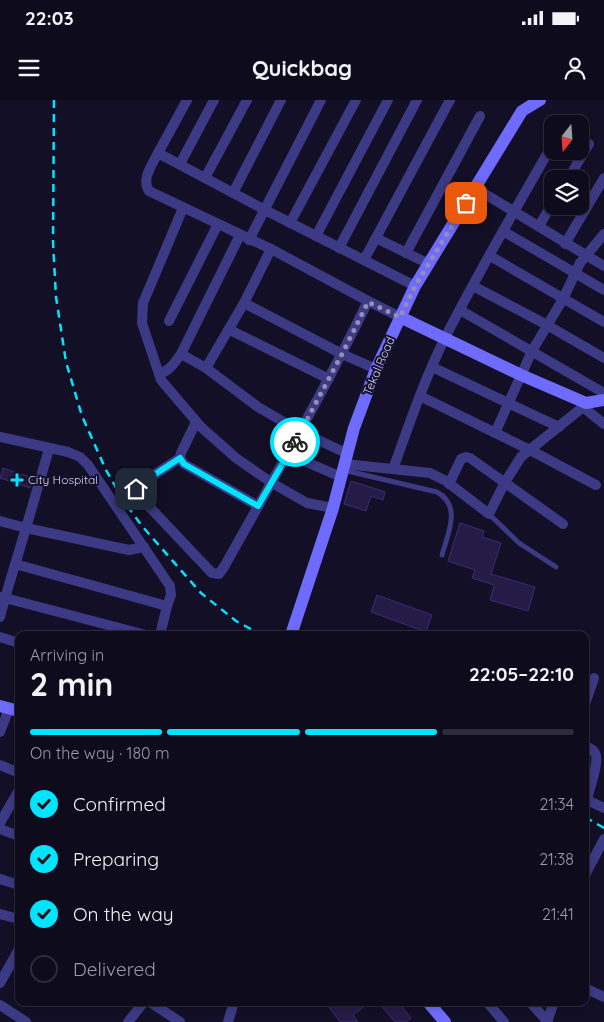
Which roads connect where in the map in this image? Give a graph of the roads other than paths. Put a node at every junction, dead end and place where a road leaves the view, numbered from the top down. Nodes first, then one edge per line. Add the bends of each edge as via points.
1 (187, 100) edge
2 (214, 100) edge
3 (247, 100) edge
4 (281, 100) edge
5 (321, 100) edge
6 (356, 100) edge
7 (388, 100) edge
8 (417, 100) edge
9 (450, 100) edge
10 (540, 100) edge
11 (480, 116) dead end
12 (158, 153) junction
13 (544, 159) edge
14 (180, 164) junction
15 (205, 178) junction
16 (604, 178) edge
17 (475, 188) junction
18 (233, 193) junction
19 (184, 208) junction
20 (265, 210) junction
21 (514, 211) junction
22 (546, 215) edge
23 (290, 223) junction
24 (218, 224) junction
25 (539, 226) junction
26 (503, 231) junction
27 (604, 234) edge
28 (316, 236) junction
29 (245, 238) junction
30 (376, 238) junction
31 (565, 244) junction
32 (339, 248) junction
33 (271, 249) junction
34 (406, 252) junction
35 (586, 255) junction
36 (490, 256) junction
37 (364, 260) junction
38 (429, 264) junction
39 (604, 266) edge
40 (575, 272) junction
41 (415, 286) junction
42 (473, 286) junction
43 (604, 290) edge
44 (563, 298) junction
45 (368, 302) junction
46 (244, 303) junction
47 (460, 310) junction
48 (400, 317) junction
49 (169, 321) dead end
50 (604, 322) edge
51 (547, 325) junction
52 (230, 330) junction
53 (445, 338) junction
54 (532, 351) junction
55 (181, 354) junction
56 (342, 354) junction
57 (604, 358) edge
58 (432, 367) junction
59 (206, 368) junction
60 (376, 369) junction
61 (159, 374) junction
62 (521, 375) junction
63 (329, 379) junction
64 (604, 393) edge
65 (420, 396) junction
66 (604, 400) edge
67 (507, 402) junction
68 (585, 405) junction
69 (196, 422) junction
70 (604, 424) edge
71 (559, 427) junction
72 (301, 432) junction
73 (495, 433) junction
74 (0, 437) edge
75 (49, 449) junction
76 (530, 450) junction
77 (288, 454) junction
78 (180, 458) junction
79 (344, 466) junction
80 (393, 469) junction
81 (505, 482) junction
82 (272, 483) junction
83 (449, 484) junction
84 (596, 485) dead end
85 (258, 506) junction
86 (333, 508) junction
87 (489, 514) junction
88 (0, 521) edge
89 (563, 524) dead end
90 (26, 528) junction
91 (144, 547) junction
92 (442, 555) dead end
93 (15, 564) junction
94 (556, 567) dead end
95 (2, 598) edge
96 (167, 606) junction
97 (0, 617) edge
98 (130, 631) edge
99 (161, 631) edge
100 (292, 631) edge
101 (0, 637) edge
102 (15, 642) edge
103 (594, 678) dead end
104 (589, 692) edge
105 (9, 709) edge
106 (0, 732) edge
107 (589, 748) edge
108 (0, 765) edge
109 (15, 771) edge
110 (589, 788) edge
111 (15, 797) edge
112 (589, 800) edge
113 (604, 808) edge
114 (0, 823) edge
115 (0, 829) edge
116 (15, 835) edge
117 (604, 838) edge
118 (589, 867) edge
119 (0, 879) edge
120 (15, 884) edge
121 (0, 914) edge
122 (15, 918) edge
123 (15, 954) edge
124 (3, 972) edge
125 (0, 983) edge
126 (589, 990) edge
127 (604, 996) edge
128 (0, 1005) edge
129 (141, 1006) edge
130 (156, 1006) edge
131 (233, 1006) edge
132 (431, 1006) edge
133 (490, 1006) edge
134 (534, 1006) edge
135 (553, 1006) edge
136 (26, 1022) edge
137 (128, 1022) edge
138 (180, 1022) edge
139 (228, 1022) edge
140 (445, 1022) edge
141 (504, 1022) edge
142 (548, 1022) edge

1 - 12 street
2 - 14 street
3 - 15 street
4 - 18 street
5 - 20 street
6 - 23 street
7 - 28 street
8 - 32 street
9 - 30 street
10 - 17 main road, Tekal Road via 522,111
11 - 34 street
12 - 14 street
12 - 19 street via 145,185 149,191
13 - 21 street
14 - 15 street
15 - 18 street
16 - 31 street
17 - 21 street
17 - 38 main road, Tekal Road
18 - 20 street
19 - 24 street
19 - 61 street via 143,303 142,323
20 - 23 street
20 - 29 street
21 - 25 street
21 - 26 street
22 - 25 street
23 - 28 street
24 - 29 street
24 - 49 street
25 - 31 street
26 - 36 street
26 - 40 street
27 - 35 street
28 - 32 street
29 - 33 street
29 - 55 street
30 - 34 street
30 - 37 street
31 - 35 street
32 - 37 street
33 - 45 street
33 - 46 street
34 - 38 street
35 - 39 street
35 - 40 street
36 - 42 street
36 - 44 street
37 - 41 street
38 - 41 main road, Tekal Road
40 - 43 street
40 - 44 street
41 - 48 main road, Tekal Road
42 - 47 street
42 - 51 street
44 - 50 street
44 - 51 street
45 - 48 street
45 - 56 street
46 - 52 street
46 - 56 street
47 - 53 street
47 - 54 street
48 - 53 main road
48 - 60 main road, Tekal Road
51 - 54 street
51 - 57 street
52 - 59 street
52 - 63 street
53 - 58 street
53 - 62 main road
54 - 62 street
54 - 64 street
55 - 59 street
55 - 61 street via 166,372
56 - 60 street
56 - 63 street
58 - 65 street
58 - 67 street
59 - 72 street
60 - 79 main road, Tekal Road
61 - 69 street
62 - 67 street
62 - 68 main road
63 - 72 street
65 - 73 street
65 - 80 street
66 - 68 main road
67 - 71 street
67 - 73 street
68 - 70 street
68 - 71 street
69 - 78 street
69 - 82 street via 236,458
71 - 76 street
72 - 77 street
72 - 79 street
73 - 76 street
74 - 75 street
75 - 90 street
75 - 91 street via 68,452 88,465
76 - 81 street via 521,457
76 - 84 street
77 - 79 street
77 - 82 street
78 - 85 street via 184,464
78 - 85 street via 136,489 212,574 219,574 224,567
79 - 80 street
79 - 86 main road, Tekal Road
79 - 92 lane via 443,495 453,512
80 - 83 street via 430,473
81 - 83 street via 466,457 461,459
81 - 87 street
81 - 89 street
82 - 85 street
82 - 86 street via 307,503
83 - 87 street
86 - 100 main road, Tekal Road
87 - 94 lane via 519,543
88 - 90 street
90 - 91 street via 129,550
90 - 93 street
91 - 96 street via 170,586
93 - 95 street
93 - 96 street
95 - 97 street
95 - 98 street
96 - 99 street
101 - 102 street
103 - 104 street
105 - 106 street
107 - 110 street via 596,754
108 - 109 street
111 - 114 street
112 - 113 street
115 - 116 street
117 - 118 street
119 - 120 street
121 - 122 street
123 - 124 street
124 - 125 street
126 - 127 street
128 - 136 street
129 - 137 street
130 - 138 street
131 - 139 street
132 - 140 main road
133 - 141 street
134 - 142 street
135 - 142 street

